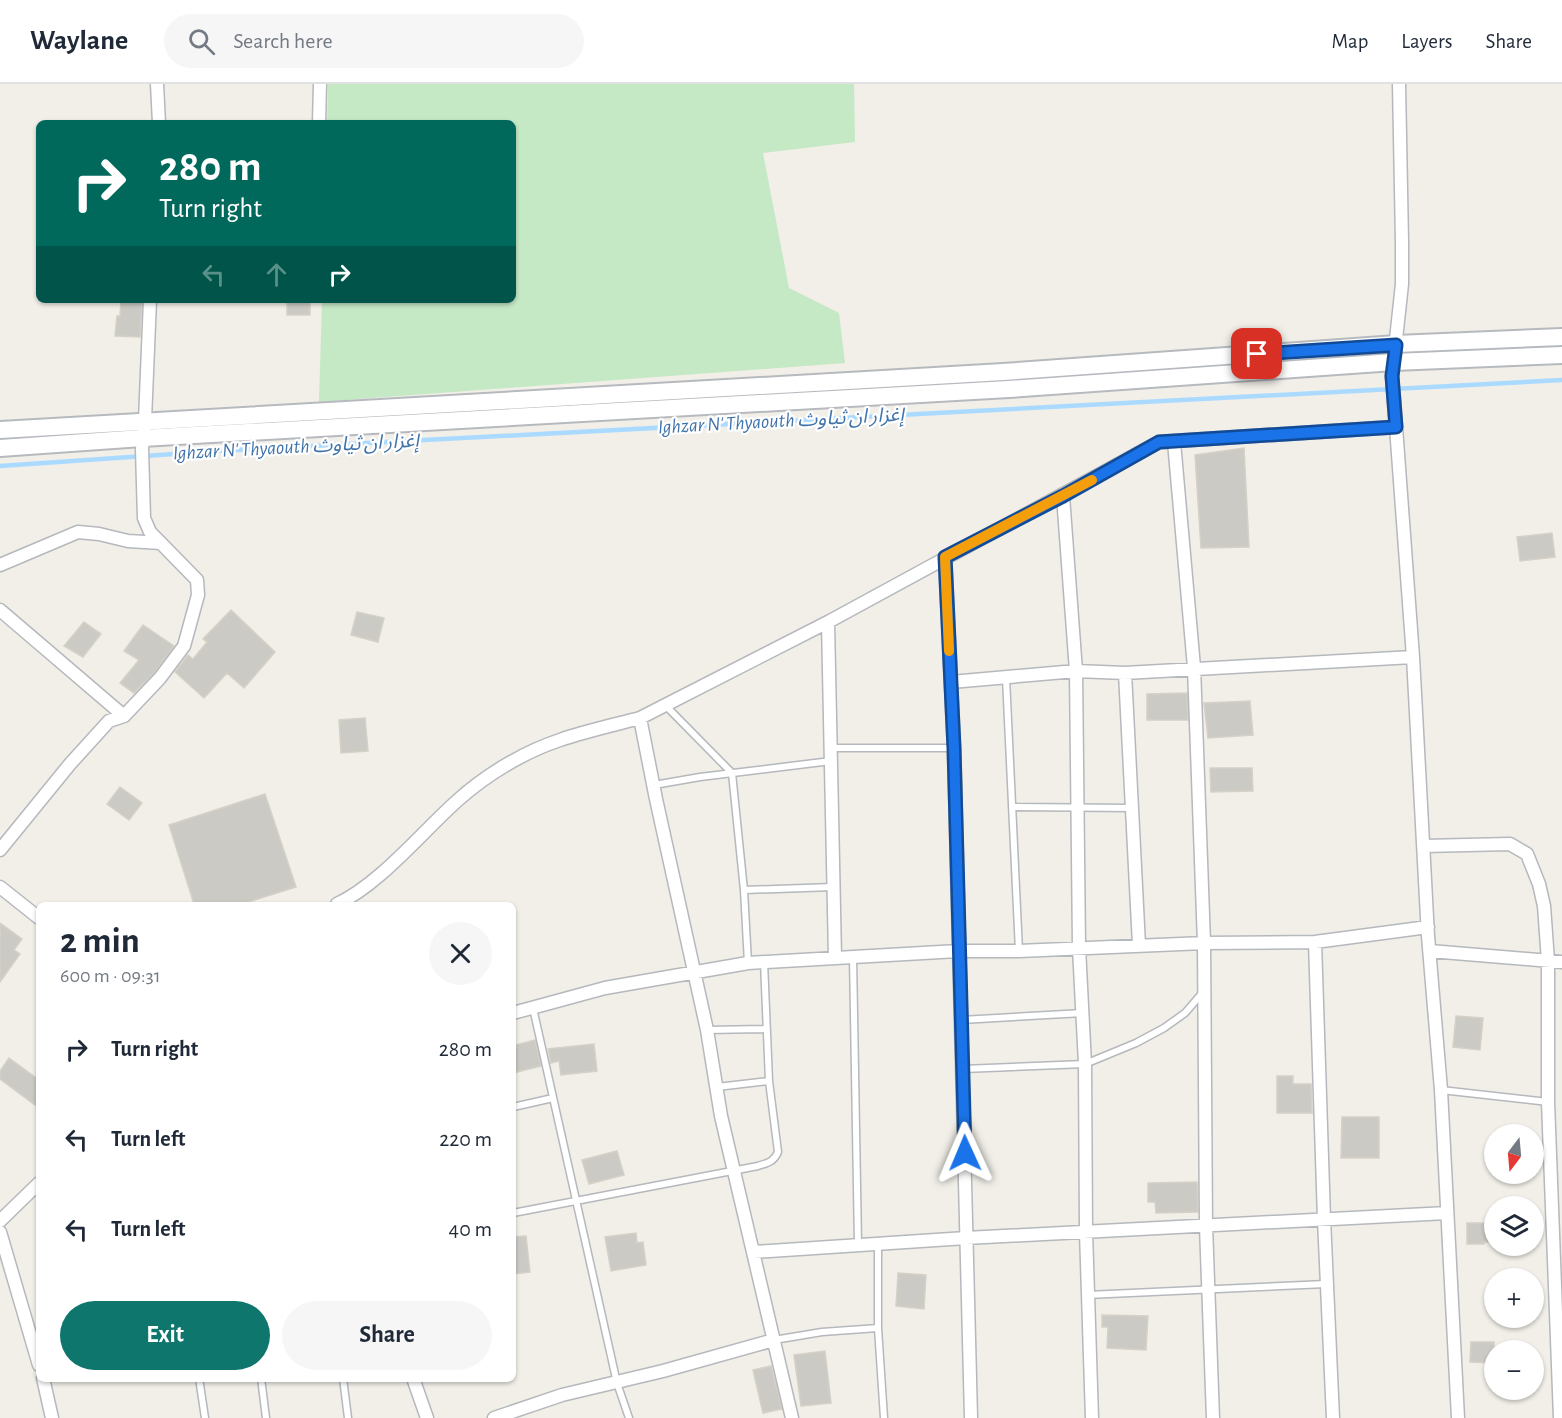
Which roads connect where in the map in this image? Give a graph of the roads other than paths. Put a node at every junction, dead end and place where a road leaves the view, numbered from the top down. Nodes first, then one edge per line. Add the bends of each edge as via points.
1 (157, 84) edge
2 (320, 84) edge
3 (1399, 84) edge
4 (159, 120) edge
5 (319, 120) edge
6 (150, 303) edge
7 (1562, 337) edge
8 (1396, 345) junction
9 (1562, 355) edge
10 (1393, 369) junction
11 (145, 420) junction
12 (1396, 427) junction
13 (0, 430) edge
14 (1174, 442) junction
15 (142, 444) junction
16 (0, 448) edge
17 (1063, 496) junction
18 (161, 543) junction
19 (945, 557) junction
20 (0, 565) edge
21 (0, 610) edge
22 (828, 622) junction
23 (1413, 657) junction
24 (1194, 667) junction
25 (1076, 671) junction
26 (1125, 673) junction
27 (1006, 678) junction
28 (951, 682) junction
29 (665, 705) junction
30 (124, 716) junction
31 (640, 718) junction
32 (830, 748) junction
33 (954, 748) junction
34 (832, 761) junction
35 (732, 773) junction
36 (654, 785) junction
37 (1012, 807) junction
38 (1077, 808) junction
39 (1132, 808) junction
40 (1424, 846) junction
41 (0, 850) edge
42 (0, 887) edge
43 (833, 887) junction
44 (744, 890) junction
45 (340, 902) edge
46 (36, 916) edge
47 (1428, 927) junction
48 (1315, 942) junction
49 (1204, 943) junction
50 (1139, 945) junction
51 (1079, 948) junction
52 (958, 951) junction
53 (1019, 951) junction
54 (1430, 951) junction
55 (853, 957) junction
56 (835, 958) junction
57 (1548, 961) junction
58 (764, 962) junction
59 (1562, 962) edge
60 (748, 963) junction
61 (693, 971) junction
62 (1204, 990) junction
63 (533, 1008) junction
64 (516, 1012) edge
65 (1083, 1013) junction
66 (961, 1020) junction
67 (766, 1029) junction
68 (707, 1030) junction
69 (1085, 1064) junction
70 (963, 1069) junction
71 (769, 1081) junction
72 (717, 1086) junction
73 (1441, 1090) junction
74 (553, 1098) junction
75 (1548, 1102) junction
76 (516, 1106) edge
77 (733, 1170) junction
78 (36, 1186) edge
79 (576, 1200) junction
80 (516, 1212) edge
81 (1447, 1213) junction
82 (1324, 1219) junction
83 (0, 1221) edge
84 (1206, 1226) junction
85 (0, 1232) edge
86 (1086, 1232) junction
87 (966, 1238) junction
88 (858, 1244) junction
89 (878, 1244) junction
90 (754, 1252) junction
91 (1326, 1284) junction
92 (1209, 1288) junction
93 (1088, 1295) junction
94 (879, 1328) junction
95 (774, 1340) junction
96 (36, 1355) edge
97 (44, 1382) edge
98 (200, 1382) edge
99 (262, 1382) edge
100 (344, 1382) edge
101 (414, 1382) edge
102 (617, 1383) junction
103 (52, 1418) edge
104 (205, 1418) edge
105 (266, 1418) edge
106 (348, 1418) edge
107 (427, 1418) edge
108 (494, 1418) edge
109 (629, 1418) edge
110 (792, 1418) edge
111 (884, 1418) edge
112 (971, 1418) edge
113 (1092, 1418) edge
114 (1213, 1418) edge
115 (1333, 1418) edge
116 (1458, 1418) edge
117 (1560, 1418) edge

1 - 4 street
2 - 5 street
3 - 8 street via 1402,284
6 - 11 street
7 - 8 street
8 - 10 street
8 - 11 street via 1003,372
9 - 10 street
10 - 12 street
10 - 15 street
11 - 13 street
11 - 15 street
12 - 14 street
12 - 23 street
14 - 17 street via 1159,442
14 - 24 street
15 - 16 street
15 - 18 street via 144,518
17 - 19 street
17 - 25 street
18 - 20 street via 128,542 78,532
18 - 30 street via 197,580 198,595 184,646
19 - 22 street
19 - 28 street
21 - 30 street
22 - 29 street
22 - 32 street
23 - 24 street
23 - 40 street
24 - 26 street
24 - 49 street
25 - 26 street
25 - 27 street
25 - 38 street
26 - 39 street
27 - 28 street
27 - 37 lane
28 - 33 street
29 - 31 street
29 - 35 lane
30 - 41 street via 109,721
31 - 36 street
31 - 45 street via 559,740 484,778 370,883
32 - 33 lane
32 - 34 street
33 - 52 street
34 - 35 lane
34 - 43 street
35 - 36 lane
35 - 44 lane
36 - 61 street
37 - 38 lane
37 - 53 lane
38 - 39 lane
38 - 51 street
39 - 50 street
40 - 47 street
40 - 57 street via 1510,844 1527,854 1541,895
42 - 46 street
43 - 44 lane
43 - 56 street
44 - 60 lane
47 - 48 street
47 - 54 street
48 - 49 street
48 - 82 street
49 - 50 street
49 - 62 street
50 - 51 street
51 - 53 street
51 - 65 street
52 - 53 street
52 - 55 street
52 - 66 street
54 - 57 street
54 - 73 street
55 - 56 street
55 - 88 lane
56 - 58 street
57 - 59 street
57 - 75 street
58 - 60 street
58 - 67 lane
60 - 61 street
61 - 63 street via 605,988
61 - 68 street
62 - 69 lane via 1185,1013 1164,1028
62 - 84 street
63 - 64 street
63 - 74 lane
65 - 66 lane
65 - 69 street
66 - 70 street
67 - 68 lane
67 - 71 lane
68 - 72 street
69 - 70 lane
69 - 86 street
70 - 87 street
71 - 72 lane
71 - 77 lane via 776,1157 758,1166
72 - 77 street
73 - 75 lane
73 - 81 street
74 - 76 lane
74 - 79 lane
75 - 117 street
77 - 79 lane
77 - 90 street
78 - 83 street
79 - 80 lane
79 - 102 lane
81 - 82 street
81 - 116 street
82 - 84 street
82 - 91 street
84 - 86 street
84 - 92 street
85 - 96 street
86 - 87 street
86 - 93 street
87 - 89 street
87 - 112 street
88 - 89 street
88 - 90 street
89 - 94 lane
90 - 95 street
91 - 92 lane
91 - 115 street
92 - 93 lane
92 - 114 street
93 - 113 street
94 - 95 lane
94 - 111 lane
95 - 102 street
95 - 110 street
97 - 103 street
98 - 104 lane
99 - 105 lane
100 - 106 lane
101 - 107 street
102 - 108 street via 562,1395
102 - 109 lane

